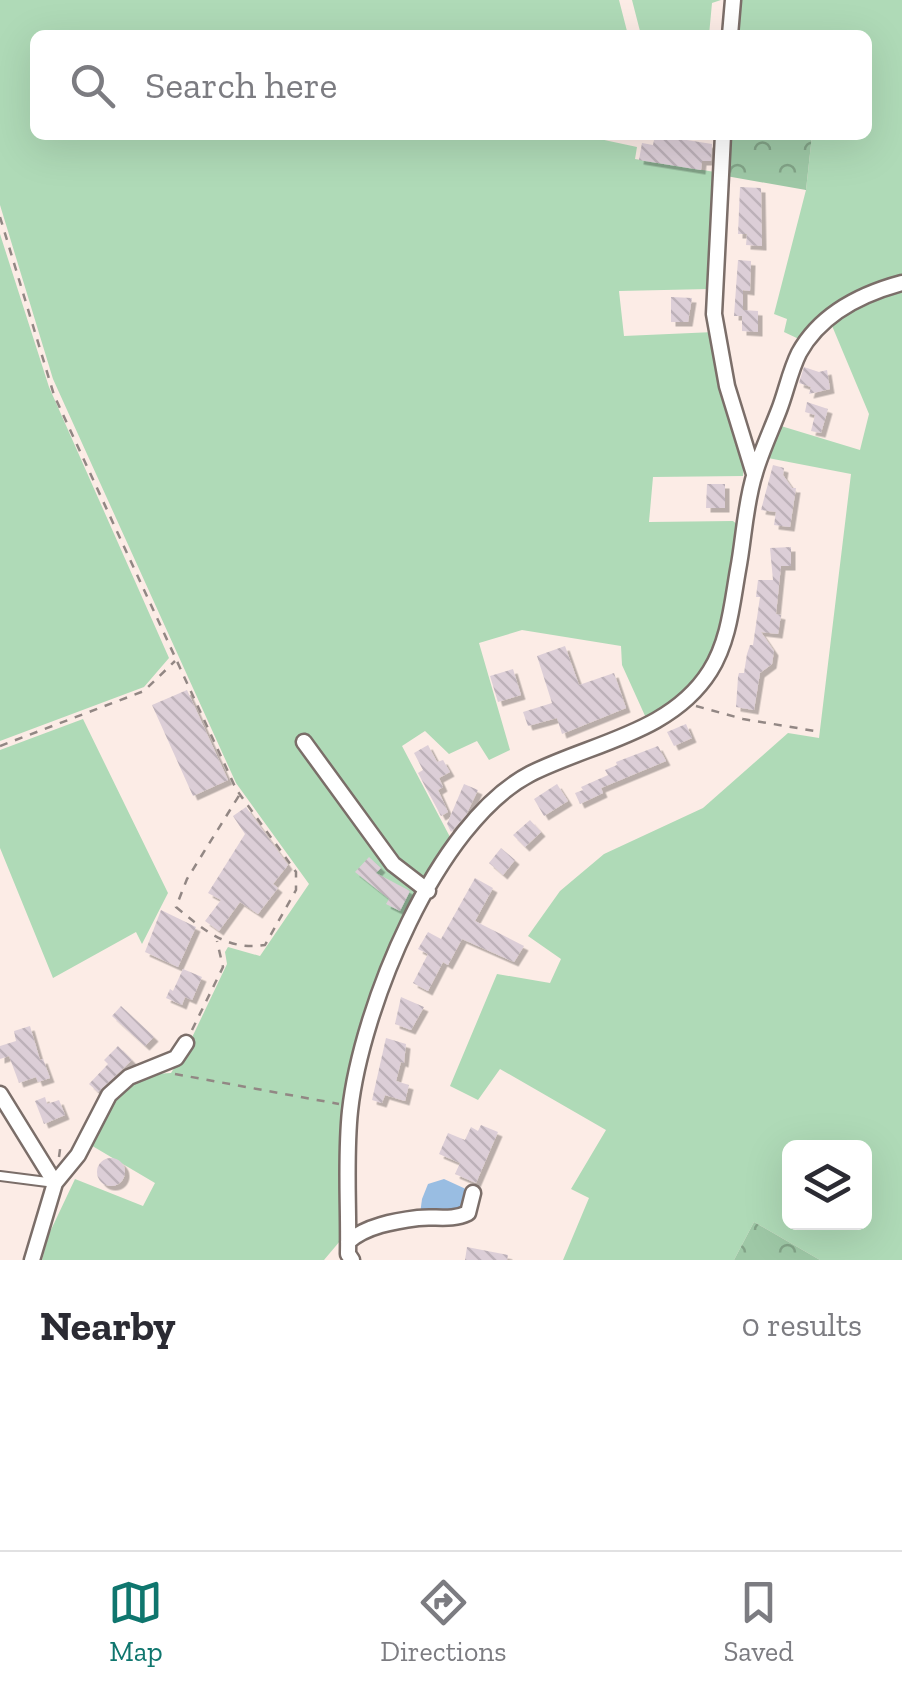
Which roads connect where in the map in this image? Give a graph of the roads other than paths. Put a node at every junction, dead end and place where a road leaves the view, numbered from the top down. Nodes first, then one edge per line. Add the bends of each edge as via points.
1 (733, 0) edge
2 (730, 30) edge
3 (723, 140) edge
4 (902, 283) edge
5 (754, 475) junction
6 (304, 742) dead end
7 (428, 890) junction
8 (186, 1044) road end
9 (0, 1094) edge
10 (0, 1176) edge
11 (55, 1183) junction
12 (473, 1193) dead end
13 (347, 1254) edge
14 (32, 1260) edge

1 - 2 street
3 - 5 street via 714,314
4 - 5 street via 840,309 810,336
5 - 7 street via 727,634 711,670 685,701 646,726 518,780 475,817
6 - 7 street via 393,864
7 - 13 street via 381,988 350,1106
8 - 11 street via 176,1058 129,1077 108,1096 78,1155
9 - 11 street
10 - 11 lane
11 - 14 street
12 - 13 street via 468,1213 458,1218 368,1229

